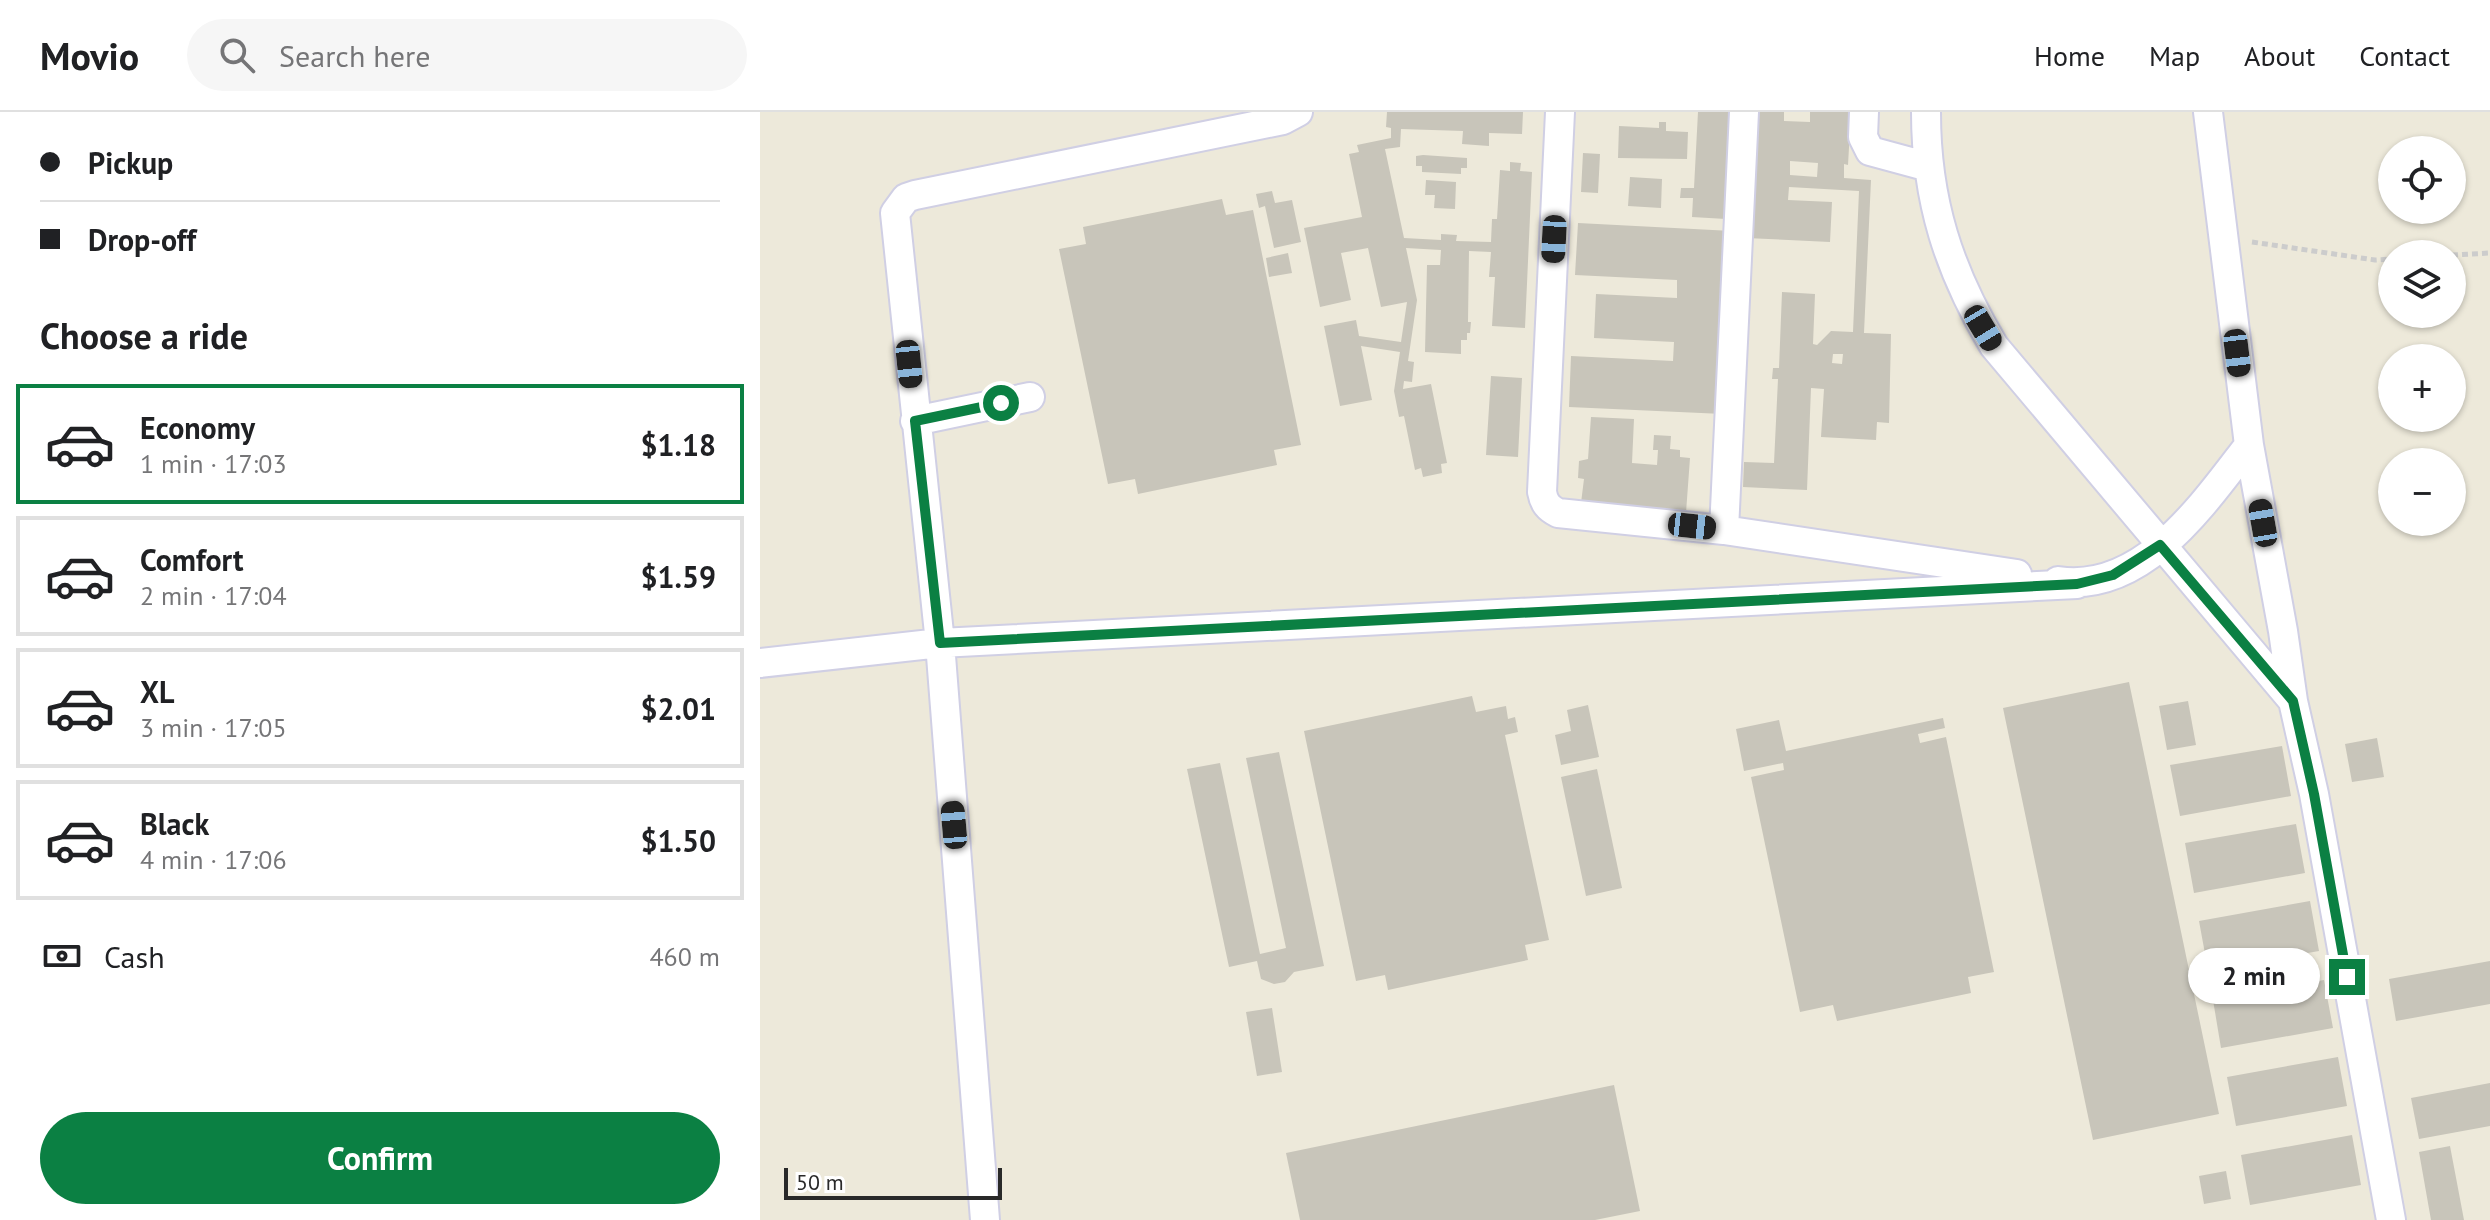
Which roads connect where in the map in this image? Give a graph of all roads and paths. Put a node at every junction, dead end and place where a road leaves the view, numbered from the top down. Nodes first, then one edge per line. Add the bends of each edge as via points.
1 (1298, 112) edge
2 (1560, 112) edge
3 (1744, 112) edge
4 (1864, 112) edge
5 (1926, 112) edge
6 (2208, 112) edge
7 (1929, 167) junction
8 (2221, 232) junction
9 (2490, 253) edge
10 (2466, 254) edge
11 (2378, 260) edge
12 (1030, 397) dead end
13 (915, 421) junction
14 (2249, 445) junction
15 (1724, 530) junction
16 (2160, 545) junction
17 (2077, 584) junction
18 (940, 643) junction
19 (760, 663) edge
20 (2293, 701) junction
21 (985, 1220) edge
22 (2391, 1220) edge

1 - 13 lane via 1283,120 906,198 894,223
2 - 15 lane via 1543,498 1558,513
3 - 15 lane
4 - 7 lane via 1863,137 1870,151
5 - 7 lane
6 - 8 lane
7 - 16 lane via 1940,230 1954,270 1994,346
8 - 11 path via 2251,242
8 - 14 lane
9 - 10 path
12 - 13 lane
13 - 18 lane
14 - 16 lane via 2183,528
14 - 20 lane
15 - 17 lane
16 - 17 lane via 2113,575
16 - 20 lane
17 - 18 lane
18 - 19 lane
18 - 21 lane
20 - 22 lane

